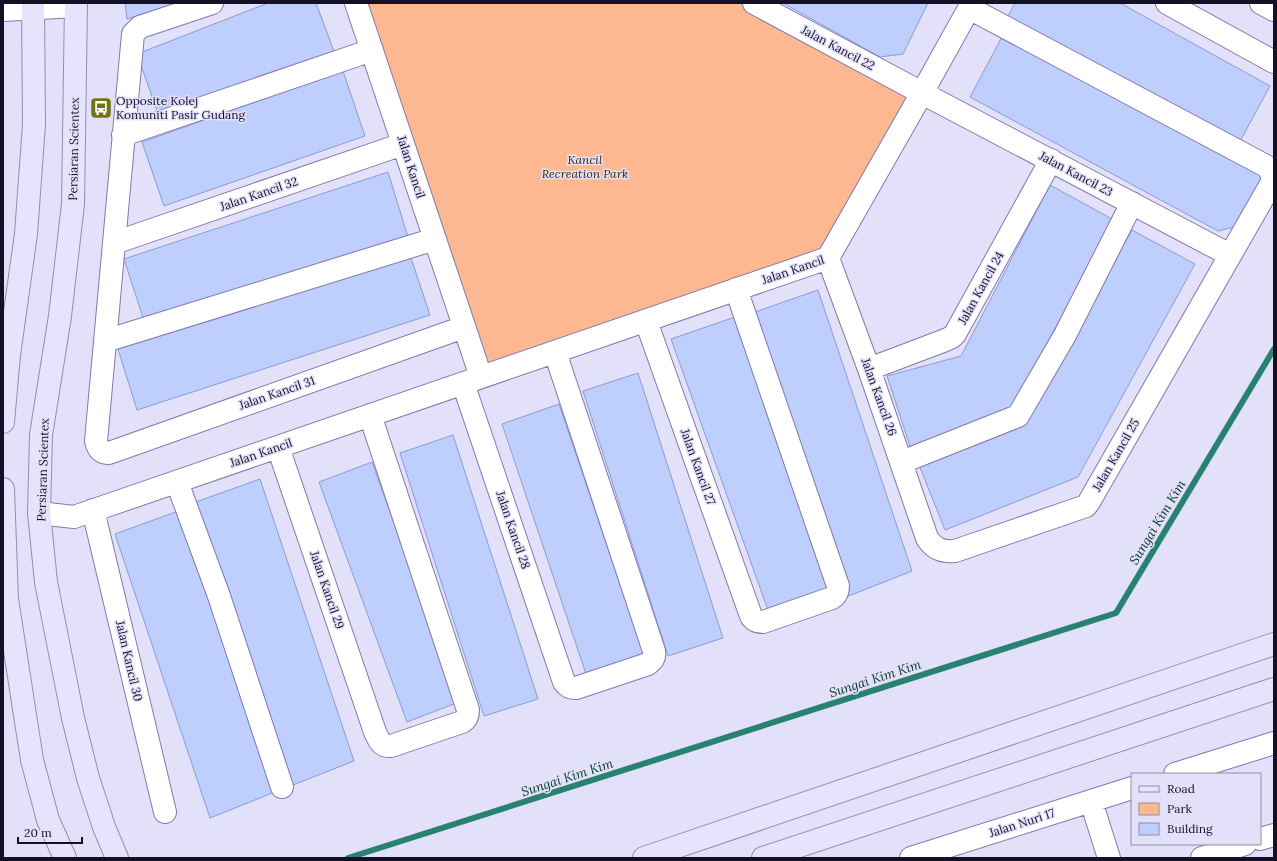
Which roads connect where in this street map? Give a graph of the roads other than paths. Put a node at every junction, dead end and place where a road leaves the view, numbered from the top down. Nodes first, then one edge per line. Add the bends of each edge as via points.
1 (212, 3) edge
2 (356, 3) edge
3 (754, 3) edge
4 (1166, 3) edge
5 (76, 4) edge
6 (33, 6) edge
7 (965, 6) edge
8 (3, 10) edge
9 (372, 50) junction
10 (1274, 62) edge
11 (922, 93) junction
12 (123, 135) junction
13 (404, 144) junction
14 (1051, 160) junction
15 (1132, 203) junction
16 (435, 239) junction
17 (114, 243) junction
18 (1230, 255) junction
19 (828, 258) junction
20 (736, 289) junction
21 (646, 321) junction
22 (464, 328) junction
23 (105, 341) junction
24 (555, 352) junction
25 (869, 369) junction
26 (472, 380) junction
27 (370, 415) junction
28 (3, 422) edge
29 (278, 447) junction
30 (902, 462) junction
31 (177, 482) junction
32 (3, 489) edge
33 (93, 510) junction
34 (39, 513) junction
35 (927, 538) joint
36 (1274, 644) edge
37 (1274, 689) edge
38 (1274, 742) edge
39 (1178, 773) edge
40 (282, 787) dead end
41 (1131, 788) edge
42 (1091, 801) junction
43 (165, 812) dead end
44 (1274, 835) edge
45 (1261, 839) edge
46 (1243, 845) edge
47 (65, 858) edge
48 (117, 858) edge
49 (644, 858) edge
50 (763, 858) edge
51 (911, 858) edge
52 (1109, 858) edge
53 (1202, 858) edge

1 - 12 street via 140,27 133,34
2 - 9 street, Jalan Kancil
3 - 11 street, Jalan Kancil 22
4 - 10 street
5 - 6 street
5 - 34 main road, Persiaran Scientex via 73,204 60,316 42,435
6 - 8 street
6 - 28 main road via 34,124 26,234 9,355
7 - 11 street, Jalan Kancil
7 - 18 street via 1266,166 1273,178 1271,184
9 - 12 street
9 - 13 street, Jalan Kancil
11 - 14 street, Jalan Kancil 23
11 - 19 street, Jalan Kancil
12 - 17 street
13 - 16 street, Jalan Kancil
13 - 17 street, Jalan Kancil 32
14 - 15 street, Jalan Kancil 23
14 - 25 street, Jalan Kancil 24 via 955,334 944,341
15 - 18 street, Jalan Kancil 23
15 - 30 street via 1065,335 1018,416
16 - 22 street, Jalan Kancil
16 - 23 street
17 - 23 street
18 - 35 street, Jalan Kancil 25 via 1086,506 946,552 931,544
19 - 20 street, Jalan Kancil
19 - 25 street, Jalan Kancil 26
20 - 21 street, Jalan Kancil
20 - 21 street, Jalan Kancil 27 via 838,586 838,591 832,598 763,622 754,620
21 - 24 street, Jalan Kancil
22 - 23 street, Jalan Kancil 31 via 109,453 100,450 96,441
22 - 26 street, Jalan Kancil
24 - 26 street, Jalan Kancil
24 - 26 street, Jalan Kancil 28 via 650,636 655,656 648,664 576,688 567,686
25 - 30 street, Jalan Kancil 26
26 - 27 street, Jalan Kancil
27 - 29 street, Jalan Kancil
27 - 29 street, Jalan Kancil 29 via 468,710 466,720 462,722 391,746 382,745 375,732
29 - 31 street, Jalan Kancil
30 - 35 street, Jalan Kancil 26
31 - 33 street, Jalan Kancil
31 - 40 street via 219,596
32 - 47 main road via 7,599 32,760 48,820
33 - 34 street, Jalan Kancil via 74,517
33 - 43 street, Jalan Kancil 30
34 - 48 main road, Persiaran Scientex via 46,582 73,718 88,778
36 - 49 main road
37 - 50 main road
38 - 39 street
41 - 42 street, Jalan Nuri 17
42 - 51 street, Jalan Nuri 17
42 - 52 street
44 - 45 street
46 - 53 street

